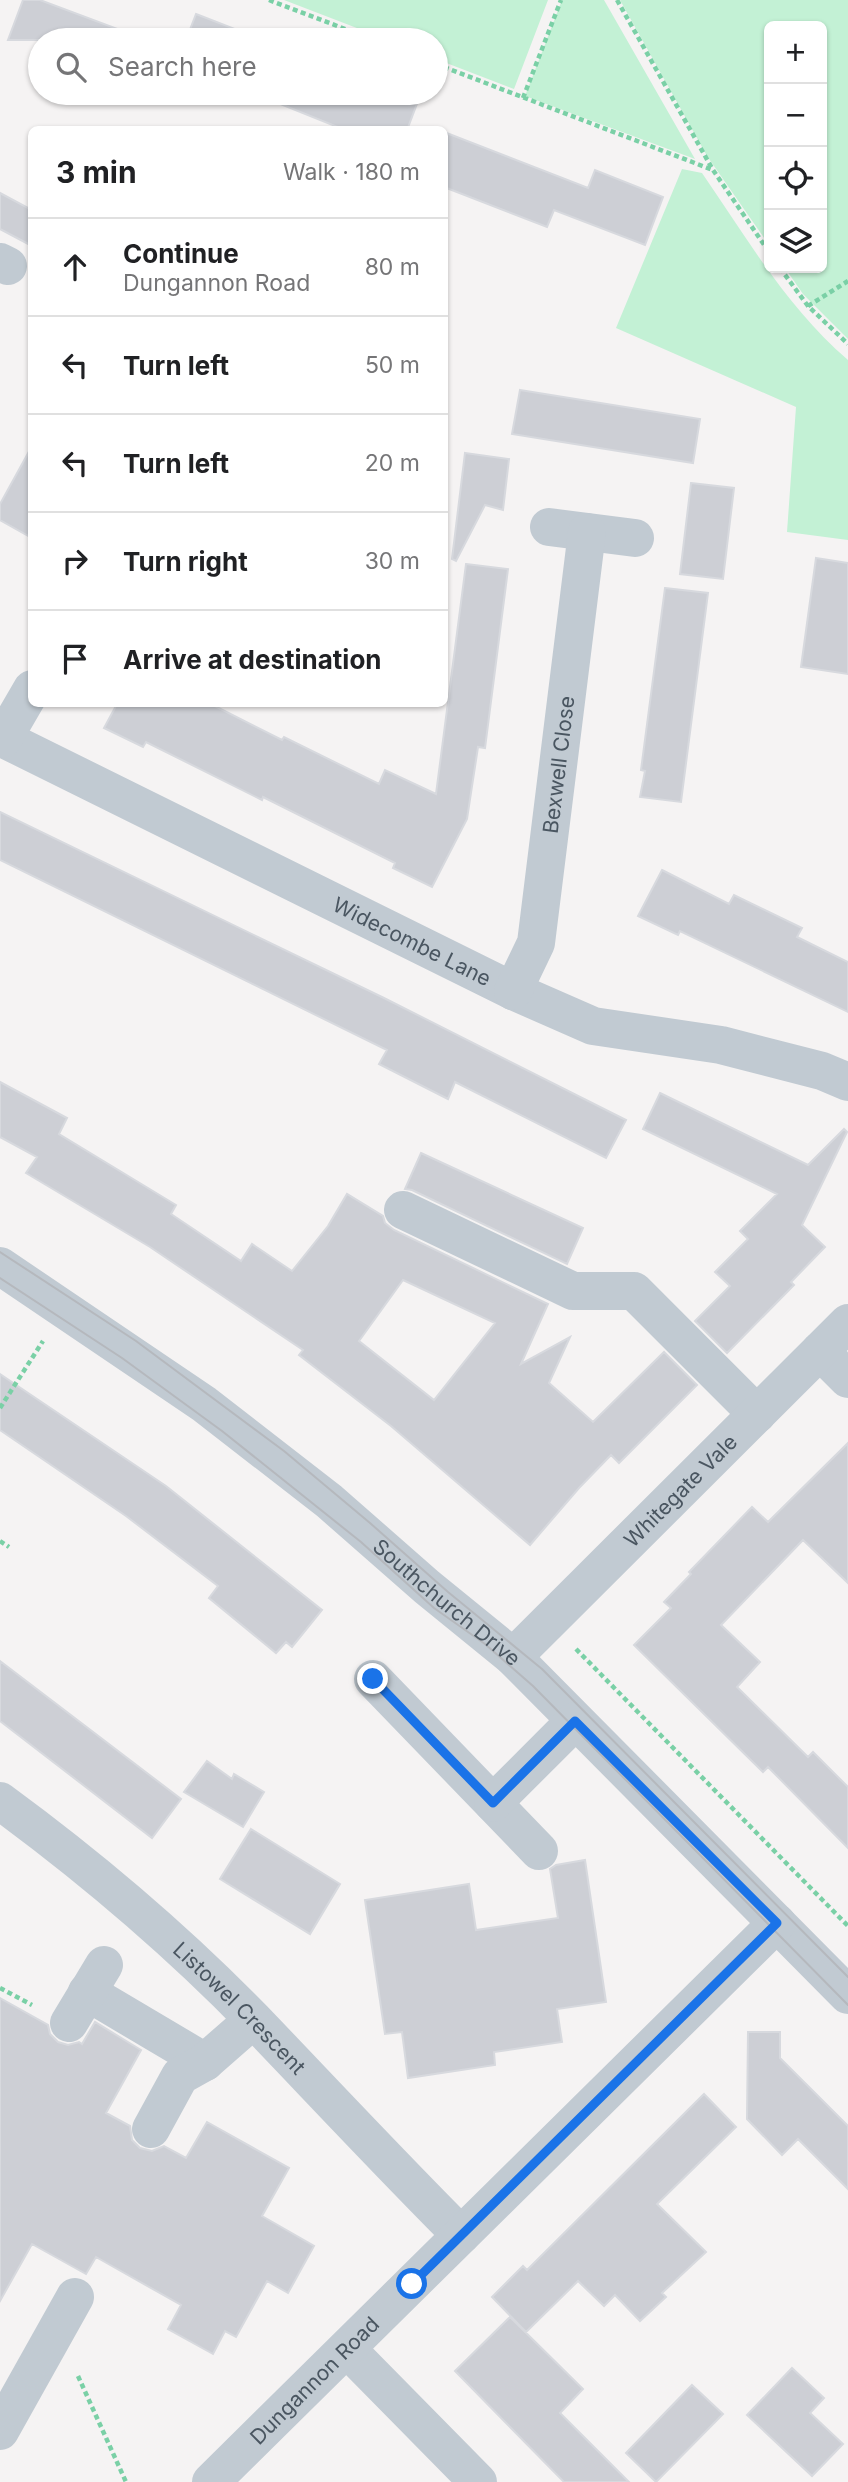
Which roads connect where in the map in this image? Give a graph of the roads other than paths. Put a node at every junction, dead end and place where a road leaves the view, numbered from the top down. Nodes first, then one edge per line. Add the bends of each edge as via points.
1 (549, 527) dead end
2 (587, 532) junction
3 (635, 538) dead end
4 (28, 696) edge
5 (2, 738) edge
6 (513, 991) junction
7 (848, 1082) edge
8 (403, 1210) dead end
9 (0, 1266) edge
10 (848, 1323) edge
11 (820, 1351) junction
12 (848, 1379) edge
13 (757, 1414) junction
14 (513, 1657) junction
15 (373, 1679) dead end
16 (575, 1721) junction
17 (0, 1801) edge
18 (493, 1803) junction
19 (539, 1851) dead end
20 (777, 1923) junction
21 (87, 1993) dead end
22 (848, 1995) edge
23 (253, 2020) junction
24 (205, 2062) junction
25 (151, 2129) dead end
26 (461, 2235) junction
27 (75, 2297) dead end
28 (346, 2349) junction
29 (0, 2431) edge
30 (211, 2482) edge
31 (478, 2482) edge

1 - 2 street
2 - 3 street
2 - 6 street, Bexwell Close via 536,943
4 - 5 street
5 - 6 street, Widecombe Lane
6 - 7 street, Widecombe Lane via 593,1026 721,1045
8 - 13 street via 573,1291 634,1291
9 - 14 street, Southchurch Drive via 204,1404
10 - 11 street, Whitegate Vale
11 - 12 street
11 - 13 street, Whitegate Vale
13 - 14 street, Whitegate Vale
14 - 16 street, Southchurch Drive
15 - 18 street
16 - 18 street
16 - 20 street, Southchurch Drive
17 - 23 street, Listowel Crescent via 109,1885
18 - 19 street
20 - 22 street, Southchurch Drive
20 - 26 street, Dungannon Road
21 - 24 street
23 - 24 street
23 - 26 street, Listowel Crescent
24 - 25 street via 180,2076
26 - 28 street, Dungannon Road
27 - 29 street
28 - 30 street, Dungannon Road
28 - 31 street

